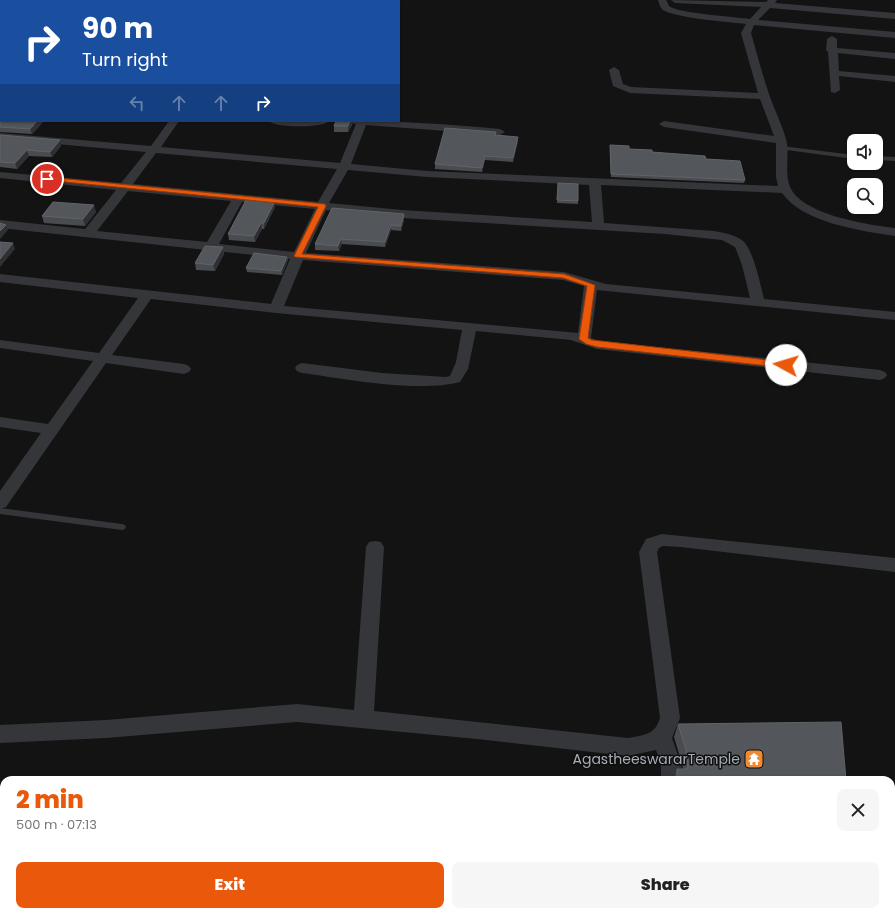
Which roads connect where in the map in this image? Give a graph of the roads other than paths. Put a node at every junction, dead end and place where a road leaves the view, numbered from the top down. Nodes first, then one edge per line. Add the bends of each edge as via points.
1 (662, 0) edge
2 (675, 0) edge
3 (770, 3) edge
4 (895, 16) edge
5 (752, 22) junction
6 (832, 30) junction
7 (895, 35) edge
8 (831, 50) junction
9 (895, 56) edge
10 (614, 70) dead end
11 (834, 73) junction
12 (895, 79) edge
13 (835, 90) dead end
14 (765, 96) junction
15 (173, 122) edge
16 (285, 122) edge
17 (310, 122) edge
18 (357, 122) edge
19 (372, 122) edge
20 (664, 124) dead end
21 (500, 132) dead end
22 (0, 136) edge
23 (781, 144) junction
24 (154, 149) junction
25 (847, 157) edge
26 (883, 158) edge
27 (895, 159) edge
28 (344, 168) junction
29 (0, 175) edge
30 (595, 182) junction
31 (126, 186) junction
32 (785, 190) junction
33 (239, 197) junction
34 (322, 206) junction
35 (0, 224) edge
36 (598, 226) junction
37 (895, 232) edge
38 (89, 233) junction
39 (210, 247) junction
40 (298, 256) junction
41 (0, 278) edge
42 (591, 285) junction
43 (147, 295) junction
44 (758, 302) junction
45 (276, 309) junction
46 (895, 316) edge
47 (470, 326) junction
48 (584, 339) junction
49 (0, 344) edge
50 (104, 358) junction
51 (302, 368) dead end
52 (184, 369) dead end
53 (880, 375) dead end
54 (0, 422) edge
55 (50, 430) junction
56 (0, 503) edge
57 (0, 511) edge
58 (122, 527) dead end
59 (375, 547) dead end
60 (895, 565) edge
61 (363, 718) junction
62 (0, 734) edge
63 (662, 738) junction
64 (672, 776) edge

1 - 5 street via 665,7 680,13
2 - 3 street
3 - 4 street
3 - 5 street
5 - 6 street
5 - 14 street via 746,33
6 - 7 street
6 - 8 street
8 - 9 street
8 - 11 street
10 - 14 street via 618,86 630,90
11 - 12 street
11 - 13 street
14 - 23 street
15 - 24 street
16 - 17 street
18 - 28 street
19 - 21 street
20 - 23 street
22 - 24 street
23 - 25 lane
23 - 32 street via 782,179
24 - 28 street
24 - 31 street
26 - 27 lane
28 - 30 street
28 - 34 street
29 - 31 street
30 - 32 street
30 - 36 street
31 - 33 street
31 - 38 street
32 - 37 street via 797,205 814,213 866,228
33 - 34 street
33 - 39 street
34 - 36 street via 402,214
34 - 40 street
35 - 38 street
36 - 44 street via 714,235 734,241 740,245 748,265
38 - 39 street
39 - 40 street
40 - 42 street via 564,276
40 - 45 street
41 - 43 street
42 - 44 street
42 - 48 street
43 - 45 street
43 - 50 street
44 - 46 street
45 - 47 street
47 - 48 street via 560,334
47 - 51 street via 460,372 449,382
48 - 53 street via 597,345
49 - 50 street
50 - 52 street
50 - 55 street
54 - 55 street
55 - 56 street
57 - 58 lane
59 - 61 street
60 - 63 street via 681,541 662,540 652,544 648,552 670,718
61 - 62 street via 297,713 106,729
61 - 63 street via 628,747
63 - 64 street via 671,764

